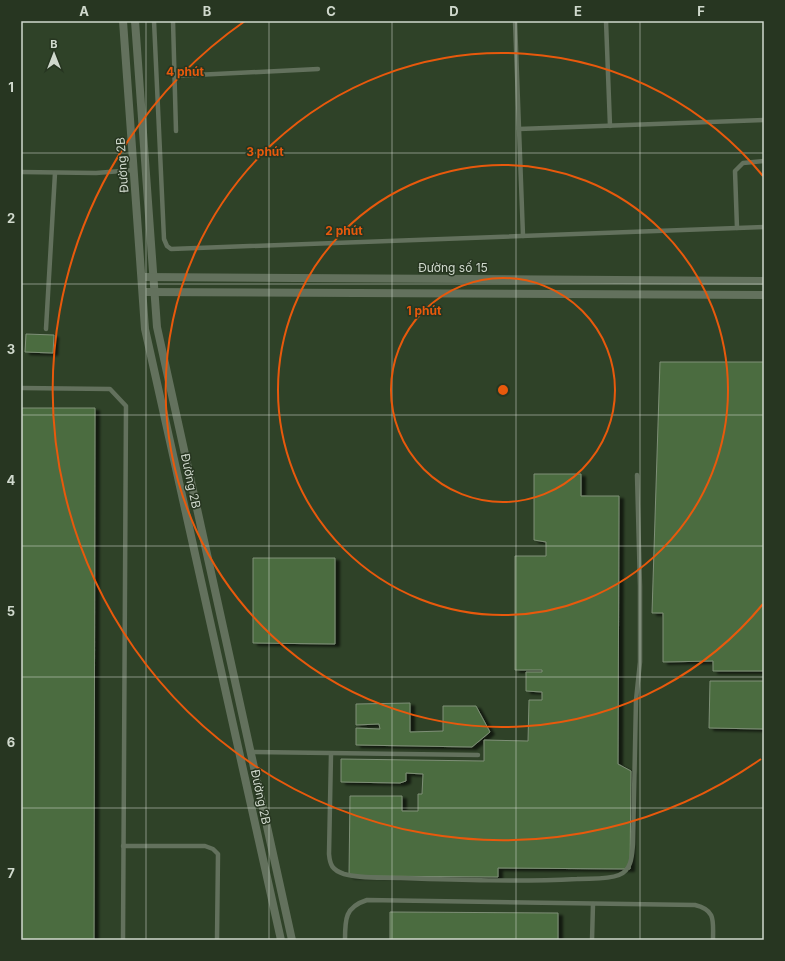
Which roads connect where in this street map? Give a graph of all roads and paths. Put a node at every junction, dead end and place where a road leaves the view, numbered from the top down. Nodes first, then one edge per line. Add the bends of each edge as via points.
1 (123, 21) edge
2 (135, 21) edge
3 (154, 21) edge
4 (173, 21) edge
5 (515, 21) edge
6 (606, 21) edge
7 (318, 69) dead end
8 (175, 76) junction
9 (764, 120) edge
10 (610, 126) junction
11 (519, 129) junction
12 (176, 131) dead end
13 (764, 161) edge
14 (134, 170) junction
15 (21, 172) edge
16 (56, 173) junction
17 (764, 227) edge
18 (737, 228) junction
19 (523, 236) junction
20 (142, 277) junction
21 (154, 277) junction
22 (764, 281) edge
23 (143, 292) junction
24 (155, 292) junction
25 (764, 295) edge
26 (46, 329) dead end
27 (21, 388) edge
28 (637, 476) dead end
29 (251, 752) junction
30 (331, 754) junction
31 (478, 755) dead end
32 (123, 846) junction
33 (593, 904) junction
34 (122, 940) edge
35 (217, 940) edge
36 (281, 940) edge
37 (292, 940) edge
38 (345, 940) edge
39 (592, 940) edge
40 (713, 940) edge

1 - 14 street, Đường 2B
2 - 21 street, Đường 2B
3 - 19 lane via 164,239 169,248
4 - 8 lane
5 - 11 lane
6 - 10 lane
7 - 8 lane
8 - 12 lane
9 - 10 lane
10 - 11 lane
11 - 19 lane
13 - 18 lane via 742,163 735,171
14 - 16 lane
14 - 20 street, Đường 2B
15 - 16 lane
16 - 26 lane
17 - 18 lane
18 - 19 lane
20 - 21 street, Đường số 15
20 - 23 street, Đường 2B
21 - 22 street, Đường số 15
21 - 24 street, Đường 2B
23 - 24 street
23 - 36 street, Đường 2B via 146,330
24 - 25 street
24 - 29 street, Đường 2B via 158,328
27 - 32 lane via 110,389 126,406
28 - 30 lane via 640,662 636,700 633,844 631,861 626,870 619,875 604,878 556,880 435,879 344,874 330,865
29 - 30 lane
29 - 37 street, Đường 2B
30 - 31 lane
32 - 34 lane
32 - 35 lane via 205,846 213,849 218,854
33 - 38 lane via 367,900 358,903 347,915
33 - 39 lane
33 - 40 lane via 704,907 713,919

